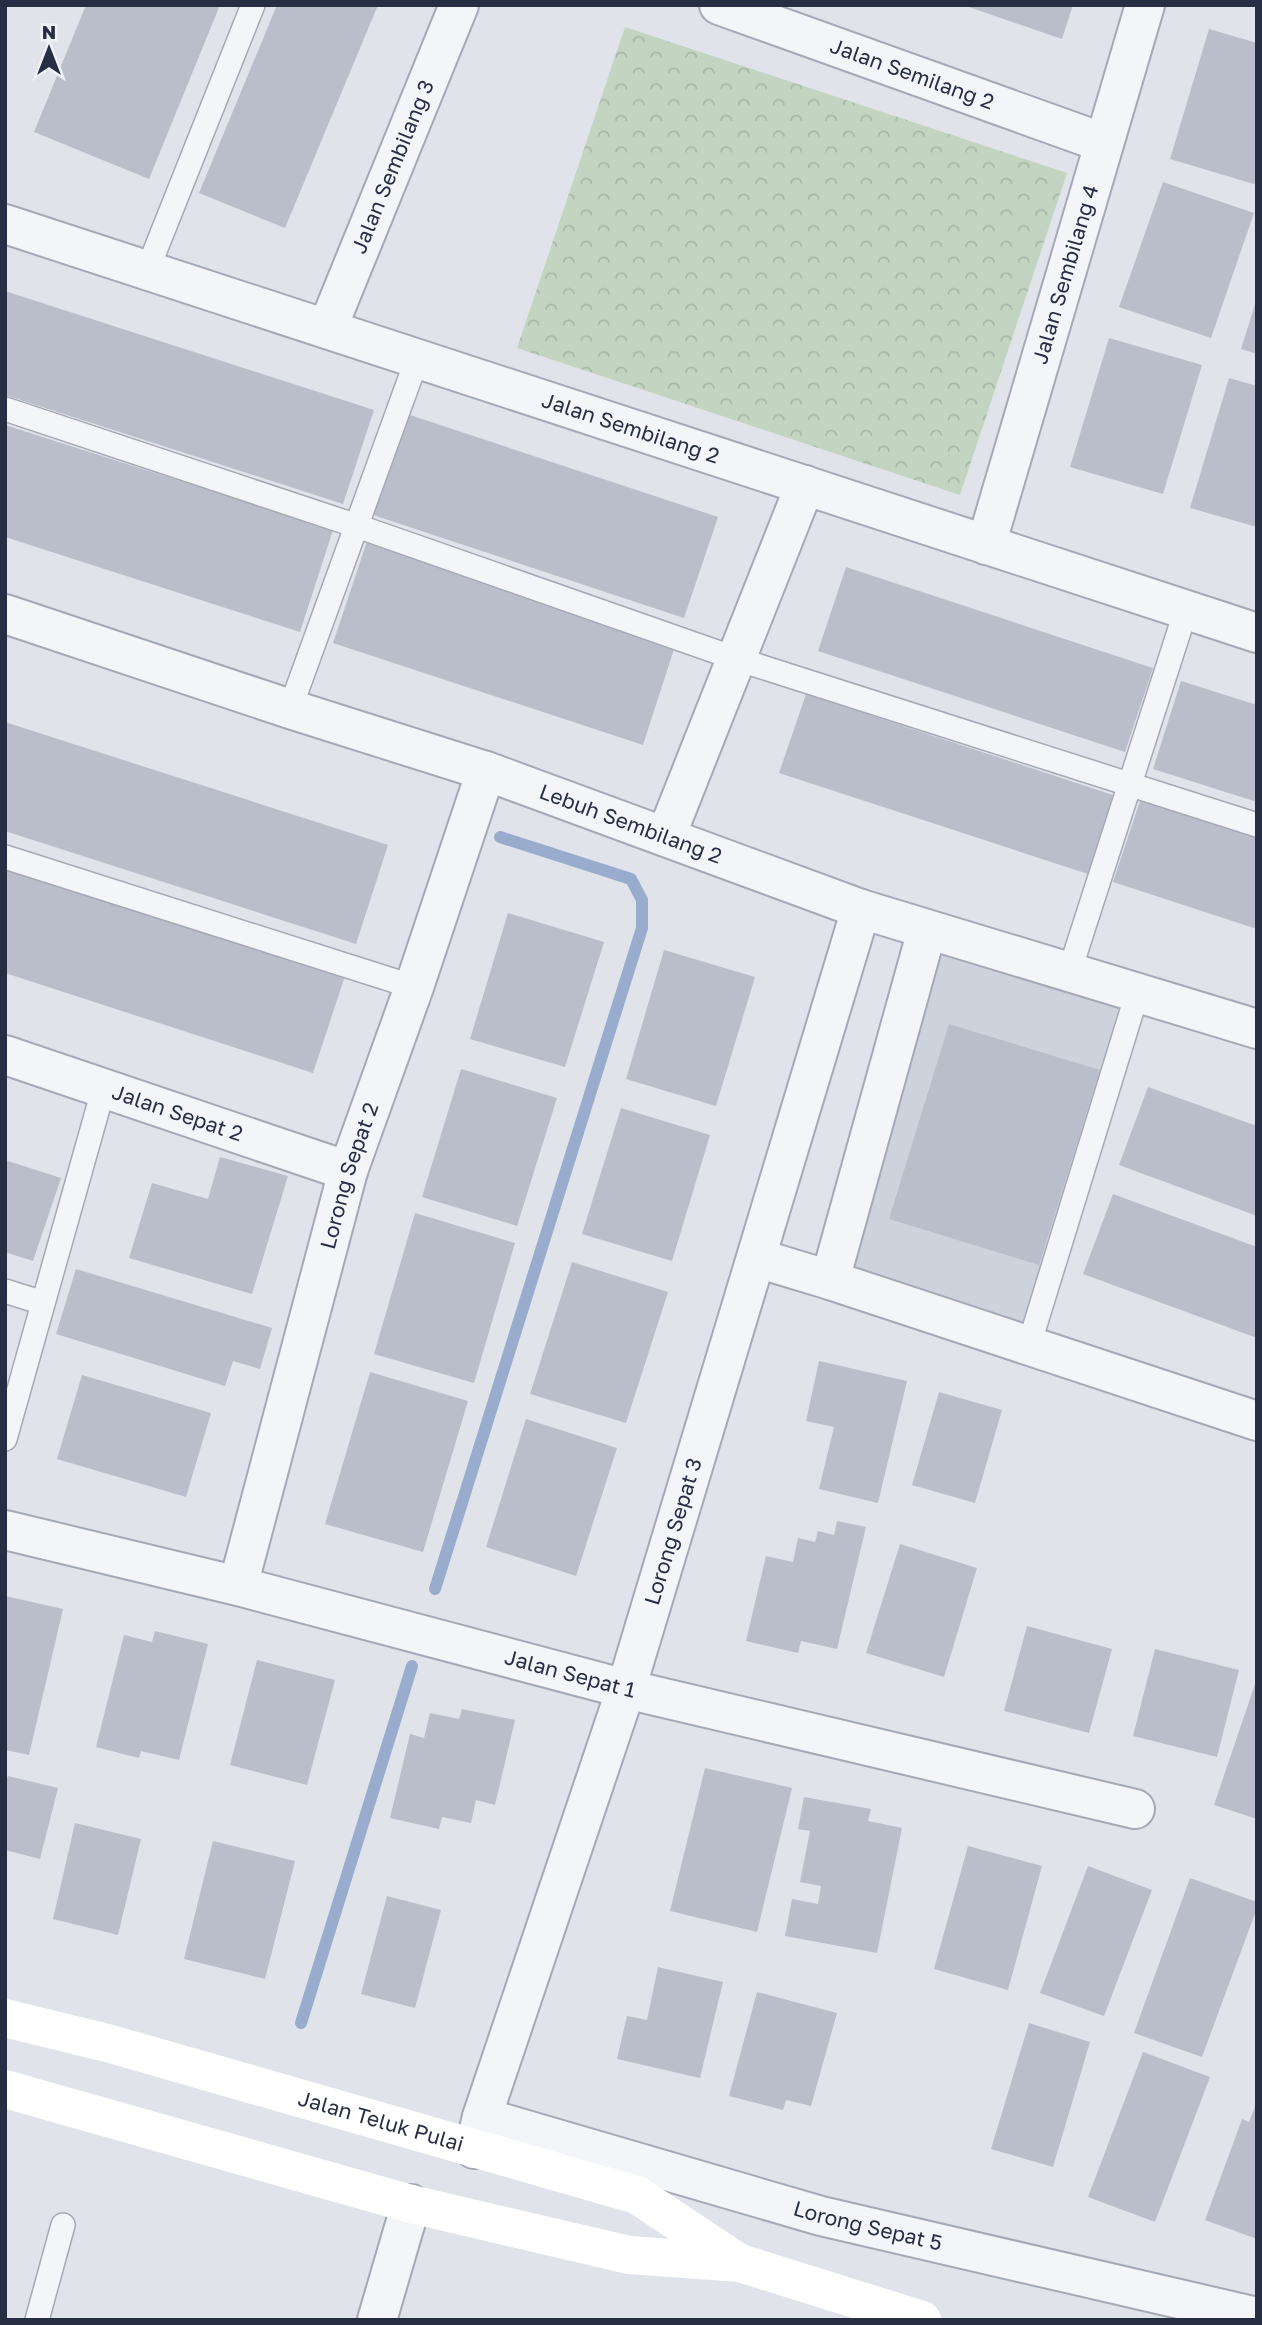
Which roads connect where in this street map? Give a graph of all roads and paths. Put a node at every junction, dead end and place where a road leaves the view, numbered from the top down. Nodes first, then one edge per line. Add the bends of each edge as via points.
1 (253, 5) edge
2 (459, 5) edge
3 (719, 5) edge
4 (1145, 5) edge
5 (1104, 144) junction
6 (5, 224) edge
7 (147, 271) junction
8 (327, 329) junction
9 (417, 359) junction
10 (5, 408) edge
11 (805, 485) junction
12 (356, 526) junction
13 (986, 545) junction
14 (1186, 610) junction
15 (5, 614) edge
16 (1257, 634) edge
17 (737, 659) junction
18 (290, 709) junction
19 (486, 771) junction
20 (1130, 785) junction
21 (1257, 825) edge
22 (666, 836) junction
23 (5, 857) edge
24 (861, 909) junction
25 (927, 930) junction
26 (1069, 974) junction
27 (414, 987) junction
28 (1137, 994) junction
29 (1257, 1029) edge
30 (5, 1055) edge
31 (104, 1087) junction
32 (348, 1171) junction
33 (757, 1258) junction
34 (830, 1280) junction
35 (5, 1291) edge
36 (43, 1303) junction
37 (1029, 1345) junction
38 (1257, 1420) edge
39 (5, 1440) edge
40 (5, 1530) edge
41 (238, 1586) junction
42 (626, 1689) junction
43 (1135, 1809) dead end
44 (5, 2018) edge
45 (5, 2069) edge
46 (5, 2090) edge
47 (478, 2133) junction
48 (272, 2165) junction
49 (411, 2204) junction
50 (63, 2225) dead end
51 (740, 2263) junction
52 (1257, 2317) edge
53 (37, 2320) edge
54 (377, 2320) edge
55 (922, 2320) edge

1 - 7 lane
2 - 8 street, Jalan Sembilang 3
3 - 5 street, Jalan Semilang 2
4 - 5 street, Jalan Sembilang 4
5 - 13 street, Jalan Sembilang 4
6 - 7 street, Jalan Sembilang 2
7 - 8 street, Jalan Sembilang 2
8 - 9 street, Jalan Sembilang 2
9 - 11 street, Jalan Sembilang 2
9 - 12 lane
10 - 12 lane
11 - 13 street, Jalan Sembilang 2
11 - 17 street
12 - 17 lane
12 - 18 lane
13 - 14 street, Jalan Sembilang 2
14 - 16 street, Jalan Sembilang 2
14 - 20 lane
15 - 18 street, Lebuh Sembilang 2
17 - 20 lane
17 - 22 street
18 - 19 street, Lebuh Sembilang 2
19 - 22 street, Lebuh Sembilang 2
19 - 27 street, Lorong Sepat 2
20 - 21 lane
20 - 26 lane
22 - 24 street, Lebuh Sembilang 2
23 - 27 lane
24 - 25 street, Lebuh Sembilang 2
24 - 33 street, Lorong Sepat 3
25 - 26 street, Lebuh Sembilang 2
25 - 34 street
26 - 28 street, Lebuh Sembilang 2
27 - 32 street, Lorong Sepat 2
28 - 29 street, Lebuh Sembilang 2
28 - 37 lane
30 - 31 street, Jalan Sepat 2
31 - 32 street, Jalan Sepat 2
31 - 36 lane
32 - 41 street, Lorong Sepat 2
33 - 34 street
33 - 42 street, Lorong Sepat 3
34 - 37 street
35 - 36 lane
36 - 39 lane
37 - 38 street
40 - 41 street, Jalan Sepat 1
41 - 42 street, Jalan Sepat 1
42 - 43 street, Jalan Sepat 1
42 - 47 street, Lorong Sepat 3
44 - 47 main road, Jalan Teluk Pulai
45 - 48 main road via 200,2131
46 - 48 main road, Jalan Teluk Pulai
47 - 51 main road, Jalan Teluk Pulai via 637,2195
47 - 52 street, Lorong Sepat 5
48 - 49 main road, Jalan Teluk Pulai
49 - 51 main road, Jalan Teluk Pulai via 629,2255
49 - 54 street
50 - 53 lane
51 - 55 main road, Jalan Teluk Pulai

